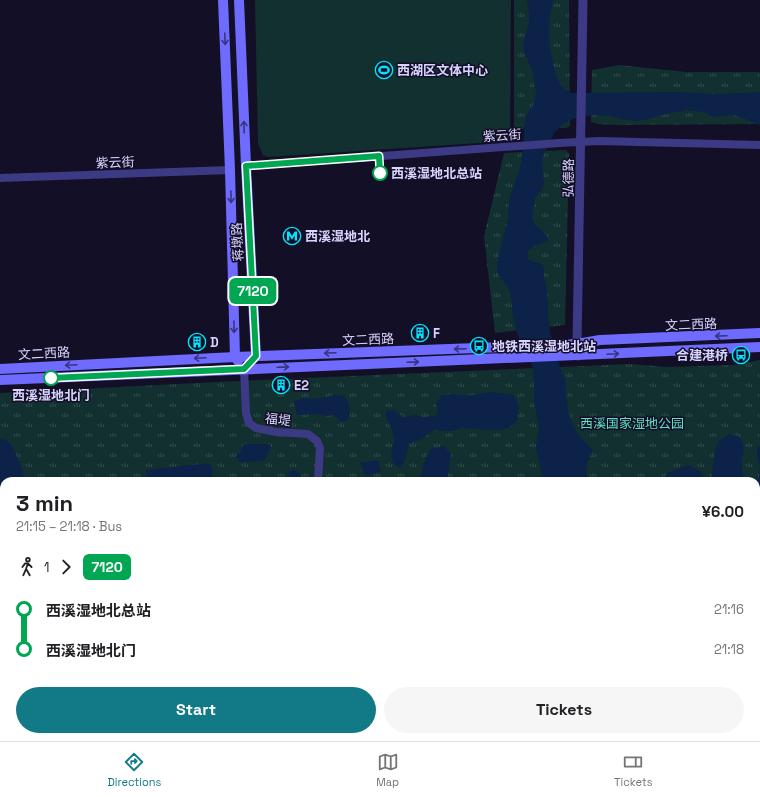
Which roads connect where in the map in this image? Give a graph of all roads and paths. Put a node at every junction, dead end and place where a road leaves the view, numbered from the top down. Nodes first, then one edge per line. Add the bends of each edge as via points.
1 (224, 0) edge
2 (240, 0) edge
3 (583, 0) edge
4 (581, 142) junction
5 (760, 145) edge
6 (246, 166) junction
7 (230, 170) junction
8 (0, 178) edge
9 (760, 333) edge
10 (577, 344) junction
11 (760, 347) edge
12 (234, 356) junction
13 (256, 356) junction
14 (578, 356) junction
15 (0, 369) edge
16 (244, 369) junction
17 (0, 380) edge
18 (318, 477) edge

1 -> 7 main road, 蒋墩路
6 -> 2 main road, 蒋墩路
3 - 4 street, 弘德路
4 - 5 street, 紫云街
4 - 6 street, 紫云街
4 - 10 street, 弘德路
6 - 13 main road, 蒋墩路
7 - 8 street, 紫云街
7 -> 12 main road, 蒋墩路
9 -> 10 main road, 文二西路 via 600,340
10 -> 13 main road, 文二西路
10 - 14 street, 弘德路
14 -> 11 main road, 文二西路
12 - 13 main road, 文二西路
12 -> 15 main road, 文二西路
12 - 16 main road
13 - 16 main road
16 -> 14 main road, 文二西路
16 - 17 main road, 文二西路
16 - 18 street, 福堤 via 246,413 249,423 256,428 276,432 308,434 317,441 320,448

